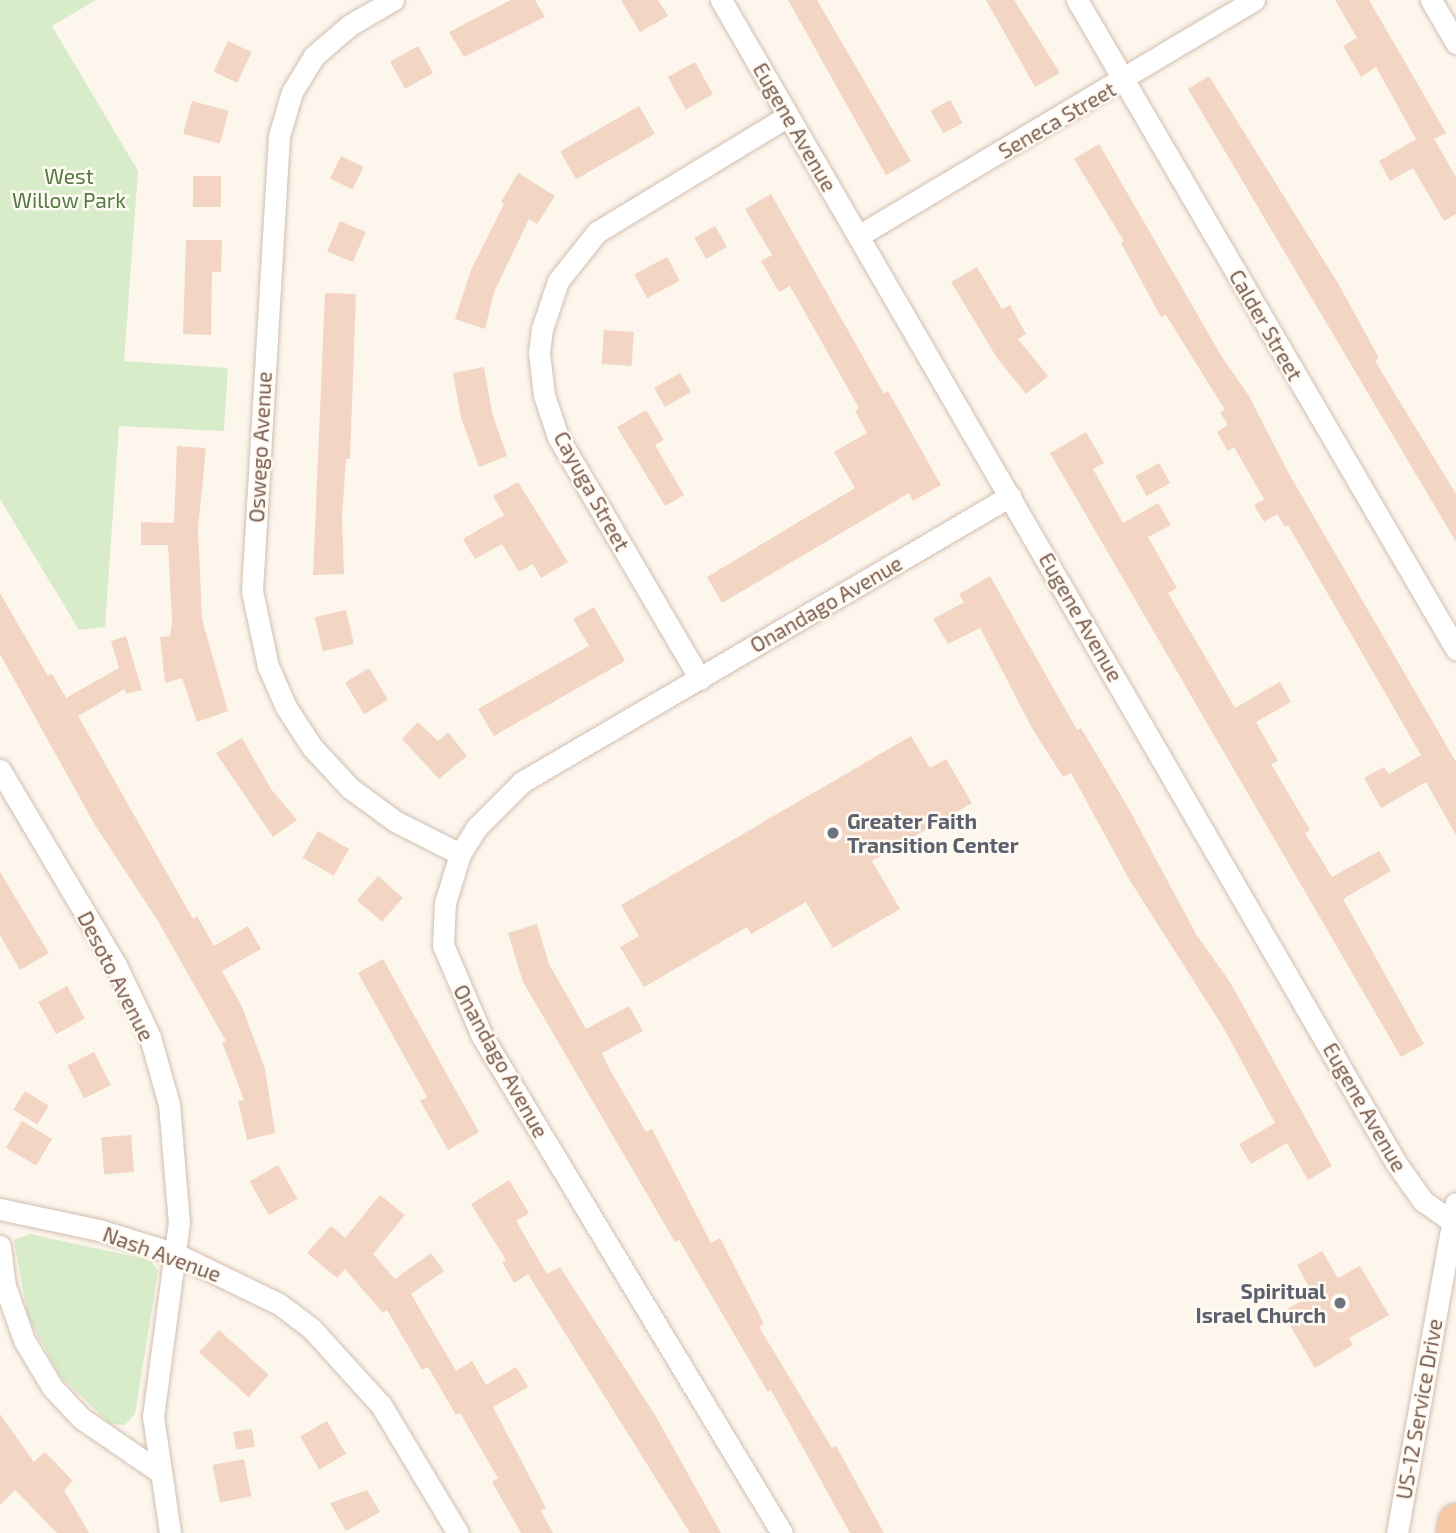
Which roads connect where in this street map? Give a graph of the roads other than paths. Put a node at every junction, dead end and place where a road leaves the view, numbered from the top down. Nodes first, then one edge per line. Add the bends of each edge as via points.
1 (393, 0) edge
2 (720, 0) edge
3 (1077, 0) edge
4 (1254, 0) edge
5 (1431, 0) edge
6 (1456, 43) edge
7 (1124, 81) junction
8 (788, 116) junction
9 (858, 236) junction
10 (1010, 496) junction
11 (1456, 649) edge
12 (700, 678) junction
13 (0, 770) edge
14 (460, 854) junction
15 (1454, 1212) edge
16 (1, 1215) edge
17 (0, 1246) edge
18 (176, 1254) junction
19 (158, 1471) junction
20 (1456, 1521) edge
21 (170, 1533) edge
22 (458, 1533) edge
23 (782, 1533) edge
24 (1396, 1533) edge
25 (1454, 1533) edge

1 - 14 street, Oswego Avenue via 350,25 314,56 292,92 278,136 252,591 268,666 286,707 312,747 350,788 395,821
2 - 8 street, Eugene Avenue
3 - 7 street, Calder Street
4 - 7 street, Seneca Street
5 - 6 street
7 - 9 street, Seneca Street
7 - 11 street, Calder Street
8 - 9 street, Eugene Avenue
8 - 12 street, Cayuga Street via 597,232 558,281 541,329 544,395 558,437
9 - 10 street, Eugene Avenue
10 - 12 street, Onandago Avenue
10 - 15 street, Eugene Avenue via 1396,1163 1423,1201
12 - 14 street, Onandago Avenue via 522,782 477,827
13 - 18 street, Desoto Avenue via 116,965 150,1037 169,1104 179,1222
14 - 23 street, Onandago Avenue via 445,903 443,945 453,976 482,1036
15 - 24 street, US-12 Service Drive
16 - 18 street, Nash Avenue via 99,1230
17 - 19 street via 5,1286 24,1340 51,1387 81,1418
18 - 19 street, Desoto Avenue via 154,1403
18 - 22 street, Nash Avenue via 279,1304 320,1337 381,1405
19 - 21 street, Desoto Avenue
20 - 25 highway

